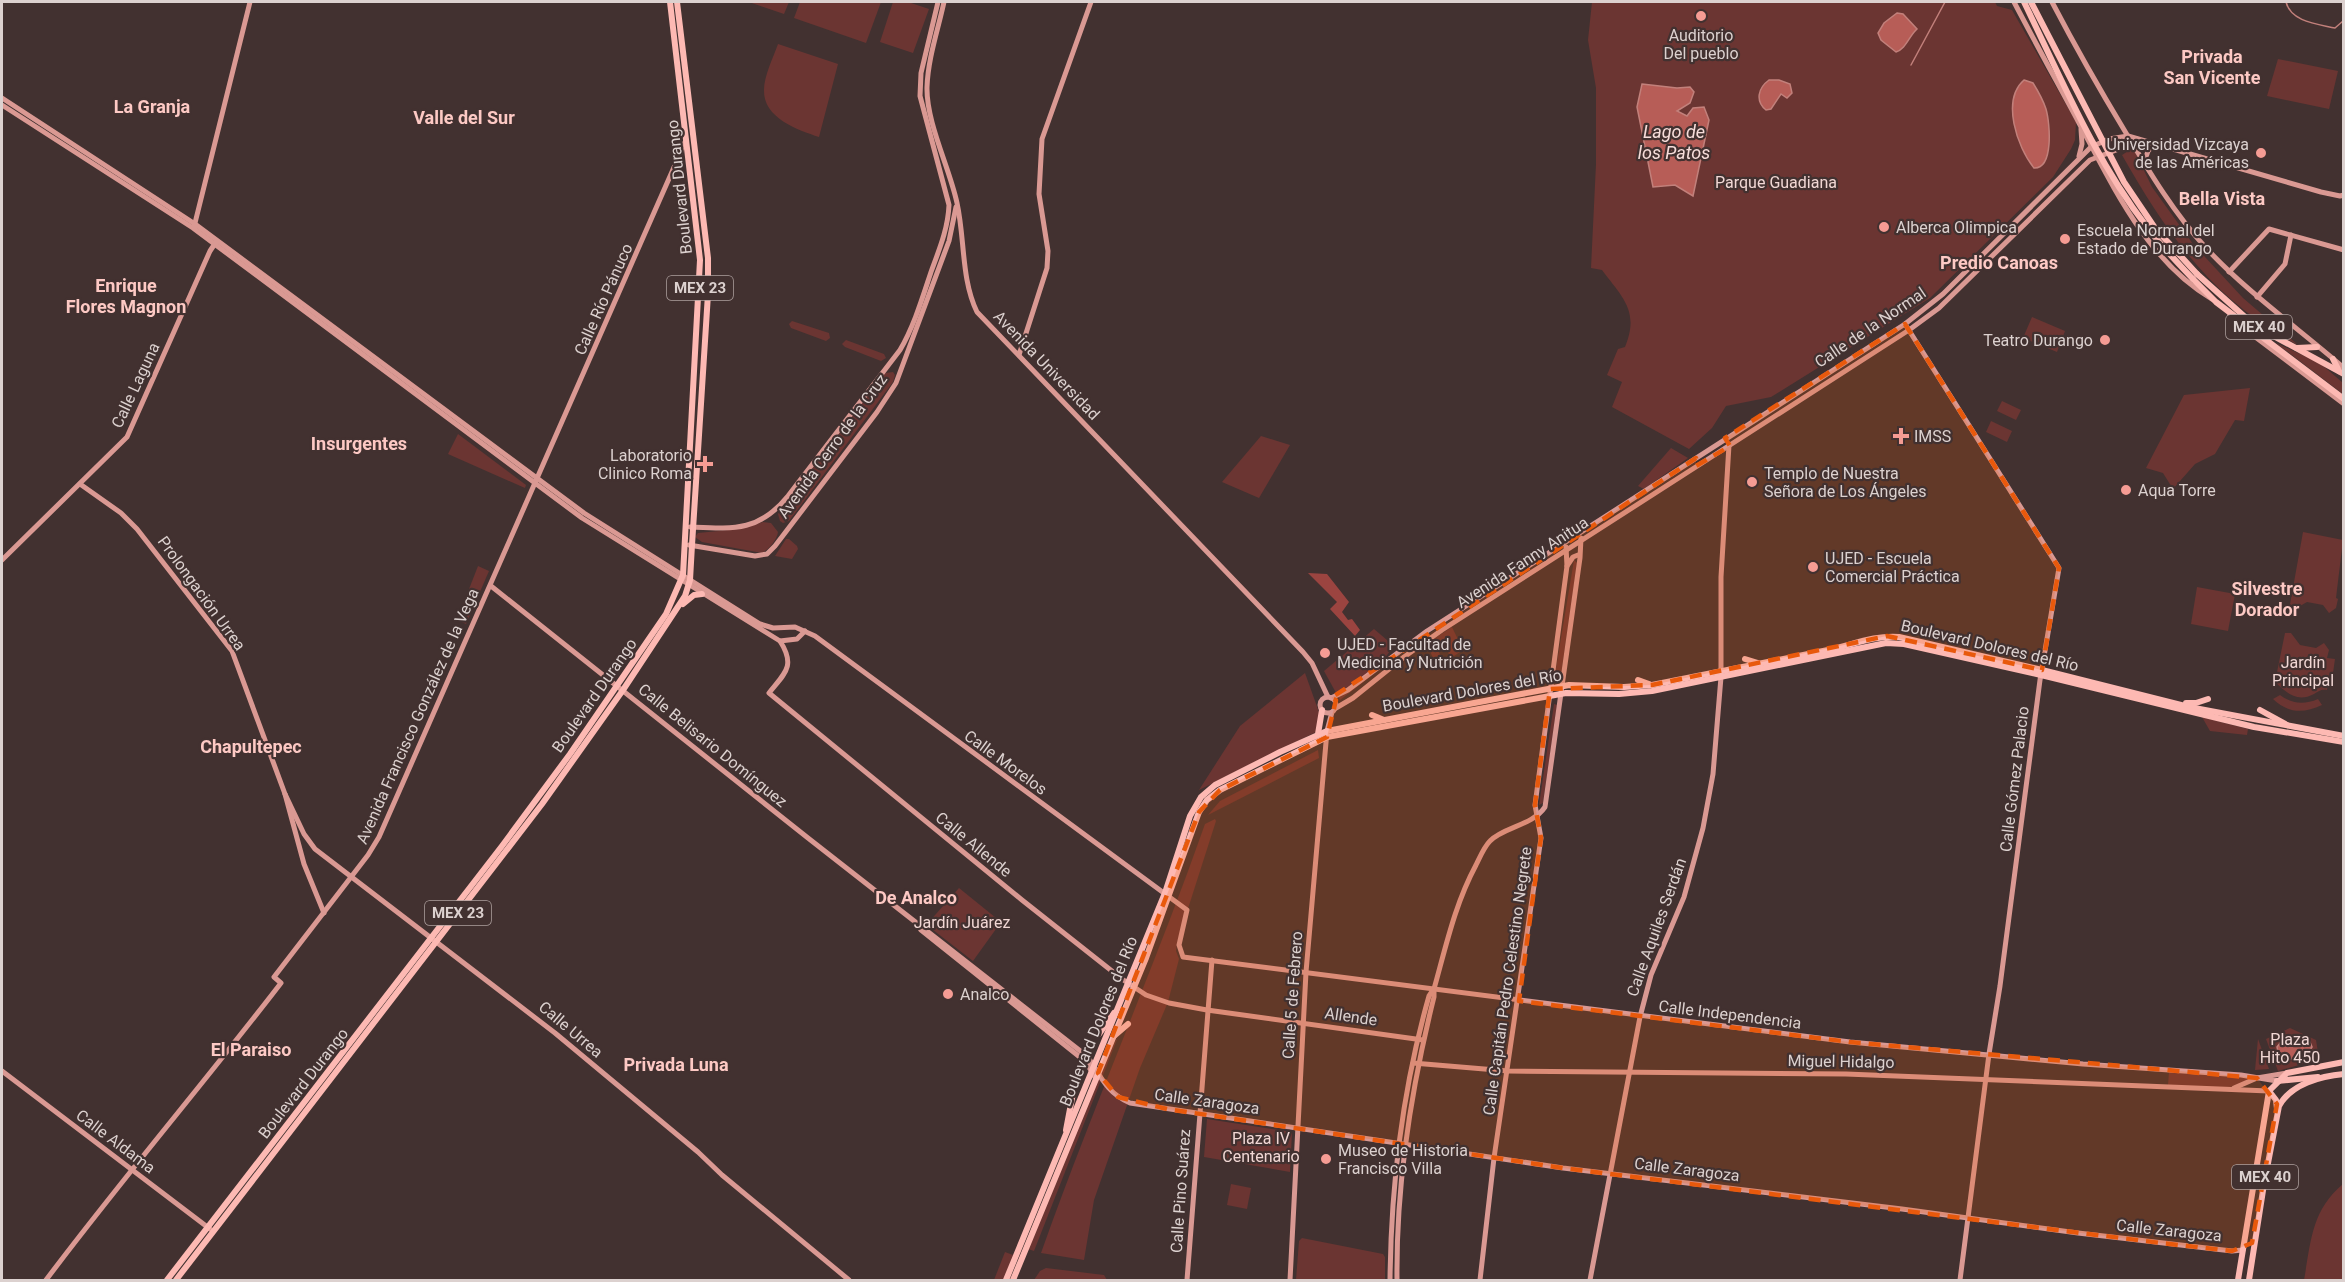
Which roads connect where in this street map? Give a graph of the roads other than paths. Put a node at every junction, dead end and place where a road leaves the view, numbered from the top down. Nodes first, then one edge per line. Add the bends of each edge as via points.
1 (250, 2) edge
2 (670, 2) edge
3 (677, 2) edge
4 (938, 2) edge
5 (945, 2) edge
6 (1091, 2) edge
7 (2014, 2) edge
8 (2024, 2) edge
9 (2031, 2) edge
10 (2052, 2) edge
11 (2, 98) edge
12 (2, 105) edge
13 (2080, 125) junction
14 (693, 130) junction
15 (2128, 136) junction
16 (687, 138) junction
17 (2135, 142) junction
18 (2154, 144) junction
19 (2091, 147) junction
20 (2096, 156) junction
21 (2079, 158) junction
22 (2144, 163) junction
23 (2085, 165) junction
24 (2342, 196) edge
25 (957, 201) junction
26 (194, 226) junction
27 (2291, 235) junction
28 (216, 242) junction
29 (2343, 250) edge
30 (2229, 272) junction
31 (2195, 276) junction
32 (2257, 297) junction
33 (2216, 302) junction
34 (1905, 324) junction
35 (1909, 330) junction
36 (2317, 347) junction
37 (2294, 348) junction
38 (1018, 355) junction
39 (2332, 363) junction
40 (2342, 371) edge
41 (2343, 399) edge
42 (2343, 404) edge
43 (1725, 438) junction
44 (1730, 446) junction
45 (1696, 458) junction
46 (1692, 468) junction
47 (536, 482) junction
48 (80, 484) junction
49 (689, 527) junction
50 (1580, 536) junction
51 (685, 544) junction
52 (692, 545) junction
53 (1568, 546) junction
54 (1579, 557) junction
55 (2, 560) edge
56 (1567, 566) junction
57 (682, 578) junction
58 (689, 583) junction
59 (491, 586) junction
60 (702, 594) junction
61 (678, 609) junction
62 (805, 631) junction
63 (1856, 637) dead end
64 (1871, 637) junction
65 (780, 641) junction
66 (1744, 659) dead end
67 (1758, 663) junction
68 (2042, 672) junction
69 (1721, 674) junction
70 (1638, 680) dead end
71 (617, 685) junction
72 (1652, 685) junction
73 (1550, 689) junction
74 (623, 690) junction
75 (1560, 690) junction
76 (1549, 696) junction
77 (1329, 698) junction
78 (2208, 699) dead end
79 (2176, 704) junction
80 (1334, 710) junction
81 (2259, 710) dead end
82 (1322, 713) junction
83 (2192, 713) junction
84 (1372, 714) dead end
85 (1385, 720) junction
86 (2200, 722) dead end
87 (2290, 727) junction
88 (1365, 730) junction
89 (1318, 734) junction
90 (1378, 734) dead end
91 (2343, 736) edge
92 (1327, 737) junction
93 (2343, 742) edge
94 (285, 794) junction
95 (1537, 815) junction
96 (352, 876) junction
97 (1167, 894) junction
98 (324, 914) junction
99 (918, 924) junction
100 (434, 940) junction
101 (1183, 957) joint
102 (1212, 960) junction
103 (1306, 972) junction
104 (1132, 985) junction
105 (1434, 989) junction
106 (1519, 1001) junction
107 (1169, 1003) joint
108 (1118, 1008) junction
109 (1207, 1010) junction
110 (1640, 1017) junction
111 (1305, 1023) junction
112 (1128, 1024) dead end
113 (1099, 1034) dead end
114 (1114, 1036) junction
115 (1420, 1040) junction
116 (1989, 1054) junction
117 (2343, 1062) edge
118 (1416, 1063) junction
119 (2, 1071) edge
120 (1508, 1071) junction
121 (1095, 1072) junction
122 (1628, 1073) junction
123 (2287, 1073) junction
124 (2343, 1074) edge
125 (2329, 1076) junction
126 (2257, 1078) junction
127 (1986, 1079) junction
128 (2277, 1081) junction
129 (2234, 1089) junction
130 (2268, 1091) junction
131 (1072, 1093) dead end
132 (2277, 1111) junction
133 (1199, 1114) junction
134 (1297, 1130) junction
135 (1067, 1133) junction
136 (1403, 1144) junction
137 (1494, 1158) junction
138 (131, 1170) junction
139 (1611, 1173) junction
140 (1969, 1218) junction
141 (2258, 1224) junction
142 (211, 1229) junction
143 (2243, 1250) junction
144 (46, 1281) edge
145 (167, 1281) edge
146 (176, 1281) edge
147 (849, 1281) edge
148 (1006, 1281) edge
149 (1013, 1281) edge
150 (1187, 1281) edge
151 (1290, 1281) edge
152 (1390, 1281) edge
153 (1397, 1281) edge
154 (1480, 1281) edge
155 (1590, 1281) edge
156 (1960, 1281) edge
157 (2238, 1281) edge
158 (2249, 1281) edge

1 - 26 street
2 - 16 main road, Boulevard Durango / MEX 23
3 - 14 main road, Boulevard Durango / MEX 23
4 - 49 street, Avenida Cerro de la Cruz via 921,73 920,96 949,205 942,241 906,339 770,516 733,528
5 - 25 street, Avenida Universidad via 927,88
6 - 38 street via 1042,139 1039,194 1047,268
7 - 13 street
8 - 31 main road, MEX 40, bridge via 2118,186 2146,227
9 - 31 main road, MEX 40, bridge via 2124,182
10 - 15 street
11 - 26 street
12 - 26 street
13 - 19 street
13 - 21 street
14 - 16 street, Calle Río Pánuco
14 - 49 main road, Boulevard Durango / MEX 23 via 708,258 708,294
15 - 17 street
15 - 19 street, Calle de la Normal
16 - 47 street, Calle Río Pánuco
16 - 49 main road, Boulevard Durango / MEX 23 via 700,260
17 - 18 street
17 - 20 street, Calle de la Normal
17 - 22 street
18 - 22 street
18 - 24 street
19 - 20 street
19 - 21 street, Calle de la Normal
20 - 23 street, Calle de la Normal
20 - 33 street via 2142,232 2176,272
21 - 23 street
21 - 34 street, Calle de la Normal via 1943,294
22 - 30 street via 2184,223
23 - 35 street, Calle de la Normal via 1939,308
25 - 38 street, Avenida Universidad via 974,306
25 - 52 street, Avenida Cerro de la Cruz via 949,241 896,382 775,546 767,554 755,556
26 - 28 street
27 - 29 street
27 - 30 street via 2270,229
27 - 32 street via 2285,264
28 - 47 street
28 - 48 street, Calle Laguna via 131,429
30 - 32 street
31 - 33 main road, MEX 40
31 - 37 main road, MEX 40 via 2245,318
32 - 36 street
33 - 41 main road, MEX 40
33 - 42 street via 2246,330
34 - 35 street, Calle Gómez Palacio
34 - 43 street, Calle de la Normal
35 - 44 street, Calle de la Normal
35 - 68 street, Calle Gómez Palacio via 2059,568
36 - 37 main road
36 - 39 street
37 - 39 main road, MEX 40
38 - 77 street, Avenida Universidad via 1308,657
39 - 40 main road, MEX 40
43 - 44 street
43 - 45 street, Avenida Fanny Anitua
44 - 46 street, Avenida Fanny Anitua
44 - 69 street, Calle Aquiles Serdán via 1721,577
45 - 46 street
45 - 50 street, Avenida Fanny Anitua
46 - 50 street, Avenida Fanny Anitua
47 - 57 street via 582,518
47 - 59 street, Avenida Francisco González de la Vega
48 - 55 street, Calle Laguna
48 - 94 street, Prolongación Urrea via 137,529 232,651
49 - 51 main road, Boulevard Durango / MEX 23
49 - 52 main road, Boulevard Durango / MEX 23
50 - 53 street, Avenida Fanny Anitua
50 - 54 street
51 - 52 street, Avenida Cerro de la Cruz
51 - 57 main road, Boulevard Durango / MEX 23
52 - 58 main road, Boulevard Durango / MEX 23
53 - 54 street
53 - 56 street, Calle Capitán Pedro Celestino Negrete
53 - 77 street, Avenida Fanny Anitua via 1427,631 1348,690
53 - 80 street, Avenida Fanny Anitua via 1420,644
54 - 56 street via 1573,557
54 - 75 street
56 - 73 street, Calle Capitán Pedro Celestino Negrete
57 - 58 street
57 - 71 main road, Boulevard Durango / MEX 23 via 666,614
58 - 60 street
58 - 61 main road, Boulevard Durango / MEX 23
58 - 62 street via 765,626 792,626
59 - 71 street, Calle Belisario Domínguez
59 - 96 street, Avenida Francisco González de la Vega via 379,837
60 - 61 main road via 691,597
60 - 65 street
61 - 74 main road, Boulevard Durango / MEX 23
62 - 65 street via 797,639
62 - 97 street, Calle Morelos
63 - 64 main road
64 - 67 main road, Boulevard Dolores del Río
64 - 68 main road, Boulevard Dolores del Río via 1899,637
65 - 104 street, Calle Allende via 788,658 787,670 769,693
66 - 67 main road
67 - 69 main road, Boulevard Dolores del Río
68 - 69 main road, Boulevard Dolores del Río via 1886,643
68 - 79 main road, Boulevard Dolores del Río
68 - 83 main road, Boulevard Dolores del Río
68 - 116 street, Calle Gómez Palacio
69 - 72 main road, Boulevard Dolores del Río
69 - 75 main road, Boulevard Dolores del Río via 1634,693
69 - 110 street, Calle Aquiles Serdán via 1716,755 1707,812 1684,897 1651,975
70 - 72 main road
71 - 74 street, Calle Belisario Domínguez
71 - 100 main road, Boulevard Durango / MEX 23
72 - 75 main road, Boulevard Dolores del Río via 1576,685
73 - 75 main road, Boulevard Dolores del Río
73 - 76 street, Calle Capitán Pedro Celestino Negrete
73 - 85 main road, Boulevard Dolores del Río
74 - 99 street, Calle Belisario Domínguez
74 - 100 main road, Boulevard Durango / MEX 23 via 542,804
75 - 76 main road, Boulevard Dolores del Río
75 - 95 street via 1543,810
76 - 88 main road, Boulevard Dolores del Río
76 - 95 street, Calle Capitán Pedro Celestino Negrete
77 - 80 street via 1335,701
77 - 82 street via 1321,702
78 - 79 main road
79 - 87 main road, Boulevard Dolores del Río
80 - 82 street
80 - 92 street, Calle 5 de Febrero
81 - 87 main road
82 - 89 main road
82 - 92 main road
83 - 86 main road
83 - 93 main road, Boulevard Dolores del Río
84 - 85 main road
85 - 92 main road, Boulevard Dolores del Río
87 - 91 main road, Boulevard Dolores del Río
88 - 90 main road
88 - 92 main road, Boulevard Dolores del Río
89 - 92 main road, Boulevard Dolores del Río
89 - 97 main road, Boulevard Dolores del Río via 1206,791 1190,816
92 - 97 main road, Boulevard Dolores del Río via 1231,784 1207,800
92 - 103 street, Calle 5 de Febrero
94 - 96 street, Calle Urrea via 310,844
94 - 98 street, Prolongación Urrea via 304,864
95 - 105 street via 1486,845 1463,888
95 - 106 street, Calle Capitán Pedro Celestino Negrete via 1541,838
96 - 98 street, Avenida Francisco González de la Vega
96 - 100 street, Calle Urrea
97 - 101 street, Calle Morelos via 1187,913 1179,945
97 - 104 main road, Boulevard Dolores del Río
98 - 138 street, Avenida Francisco González de la Vega via 274,977 281,983
99 - 121 street, Calle Belisario Domínguez
99 - 121 street, Calle Belisario Domínguez via 1089,1057
100 - 142 main road, Boulevard Durango / MEX 23
100 - 147 street, Calle Urrea via 555,1033
101 - 102 street, Calle Independencia
102 - 103 street, Calle Independencia
102 - 109 street, Calle Pino Suárez
103 - 105 street, Calle Independencia
103 - 111 street, Calle 5 de Febrero
104 - 107 street, Calle Allende
104 - 108 main road, Boulevard Dolores del Río
104 - 114 main road, Boulevard Dolores del Río
105 - 106 street, Calle Independencia
105 - 115 street
106 - 110 street, Calle Independencia
106 - 120 street, Calle Capitán Pedro Celestino Negrete
107 - 109 street, Allende
108 - 113 main road
108 - 121 main road, Boulevard Dolores del Río
109 - 111 street, Allende
109 - 133 street, Calle Pino Suárez
110 - 116 street, Calle Independencia
110 - 122 street, Calle Aquiles Serdán
111 - 115 street, Allende
111 - 134 street, Calle 5 de Febrero
112 - 114 main road
114 - 121 main road, Boulevard Dolores del Río
115 - 118 street
116 - 126 street, Calle Independencia
116 - 127 street, Calle Gómez Palacio
117 - 123 main road
118 - 120 street, Miguel Hidalgo
118 - 136 street
119 - 138 street, Calle Aldama
120 - 122 street, Miguel Hidalgo
120 - 137 street, Calle Capitán Pedro Celestino Negrete
121 - 133 street, Calle Zaragoza via 1111,1092 1130,1103
121 - 135 main road, Boulevard Dolores del Río
121 - 149 main road, Boulevard Dolores del Río
122 - 127 street, Miguel Hidalgo
122 - 139 street, Calle Aquiles Serdán
123 - 126 street
123 - 128 main road
124 - 125 main road
125 - 128 main road
125 - 132 main road via 2286,1096
126 - 128 street, Calle Independencia
126 - 129 street
127 - 129 street, Miguel Hidalgo
127 - 140 street, Calle Gómez Palacio
128 - 130 main road
129 - 130 street, Miguel Hidalgo
130 - 132 main road via 2276,1100
130 - 143 main road, MEX 40
131 - 135 main road
132 - 141 main road, MEX 40
133 - 134 street, Calle Zaragoza
133 - 150 street, Calle Pino Suárez
134 - 136 street, Calle Zaragoza
134 - 151 street, Calle 5 de Febrero
135 - 148 main road, Boulevard Dolores del Río
136 - 137 street, Calle Zaragoza
136 - 152 street via 1393,1198
136 - 153 street
137 - 139 street, Calle Zaragoza
137 - 154 street, Calle Capitán Pedro Celestino Negrete
138 - 142 street, Calle Aldama
138 - 144 street
139 - 140 street, Calle Zaragoza
139 - 155 street, Calle Aquiles Serdán
140 - 143 street, Calle Zaragoza
140 - 156 street, Calle Gómez Palacio
141 - 143 main road via 2250,1246
141 - 158 main road, MEX 40
142 - 145 main road, Boulevard Durango / MEX 23
142 - 146 main road, Boulevard Durango / MEX 23
143 - 157 main road, MEX 40

